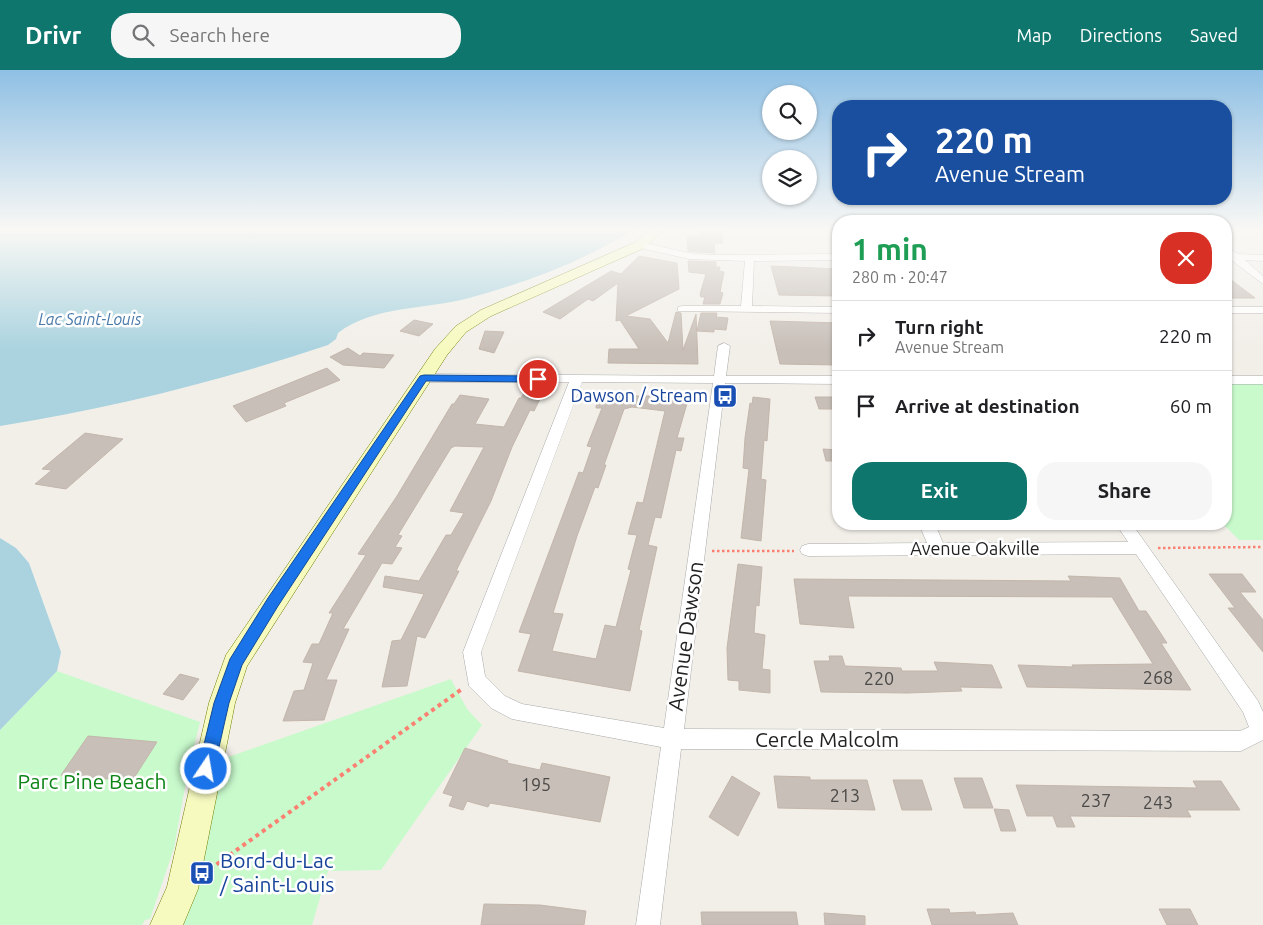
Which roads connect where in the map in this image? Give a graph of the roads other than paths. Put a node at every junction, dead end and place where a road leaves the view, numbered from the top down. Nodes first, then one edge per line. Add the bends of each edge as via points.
1 (584, 270) edge
2 (749, 270) edge
3 (1248, 270) edge
4 (1263, 281) edge
5 (682, 309) dead end
6 (746, 310) junction
7 (832, 310) edge
8 (1232, 310) edge
9 (1263, 310) edge
10 (724, 346) dead end
11 (424, 378) junction
12 (577, 379) junction
13 (832, 380) edge
14 (1232, 380) edge
15 (1263, 380) edge
16 (718, 381) junction
17 (930, 530) edge
18 (1128, 530) edge
19 (1142, 548) junction
20 (808, 550) road end
21 (938, 550) junction
22 (671, 739) junction
23 (166, 925) edge
24 (648, 925) edge

1 - 11 street via 473,321 450,340
2 - 6 street
3 - 4 street
5 - 6 street
6 - 7 street
8 - 9 street
10 - 16 street, Avenue Dawson
11 - 12 street
11 - 23 street via 235,663 210,751 182,889
12 - 16 street
12 - 22 street, Cercle Malcolm via 472,652 476,680 498,702 519,714
13 - 16 street
14 - 15 street
16 - 22 street, Avenue Dawson
17 - 21 street
18 - 19 street, Cercle Malcolm
19 - 21 street, Avenue Oakville
19 - 22 street, Cercle Malcolm via 1251,707 1261,731 1241,741
20 - 21 street, Avenue Oakville
22 - 24 street, Avenue Dawson

